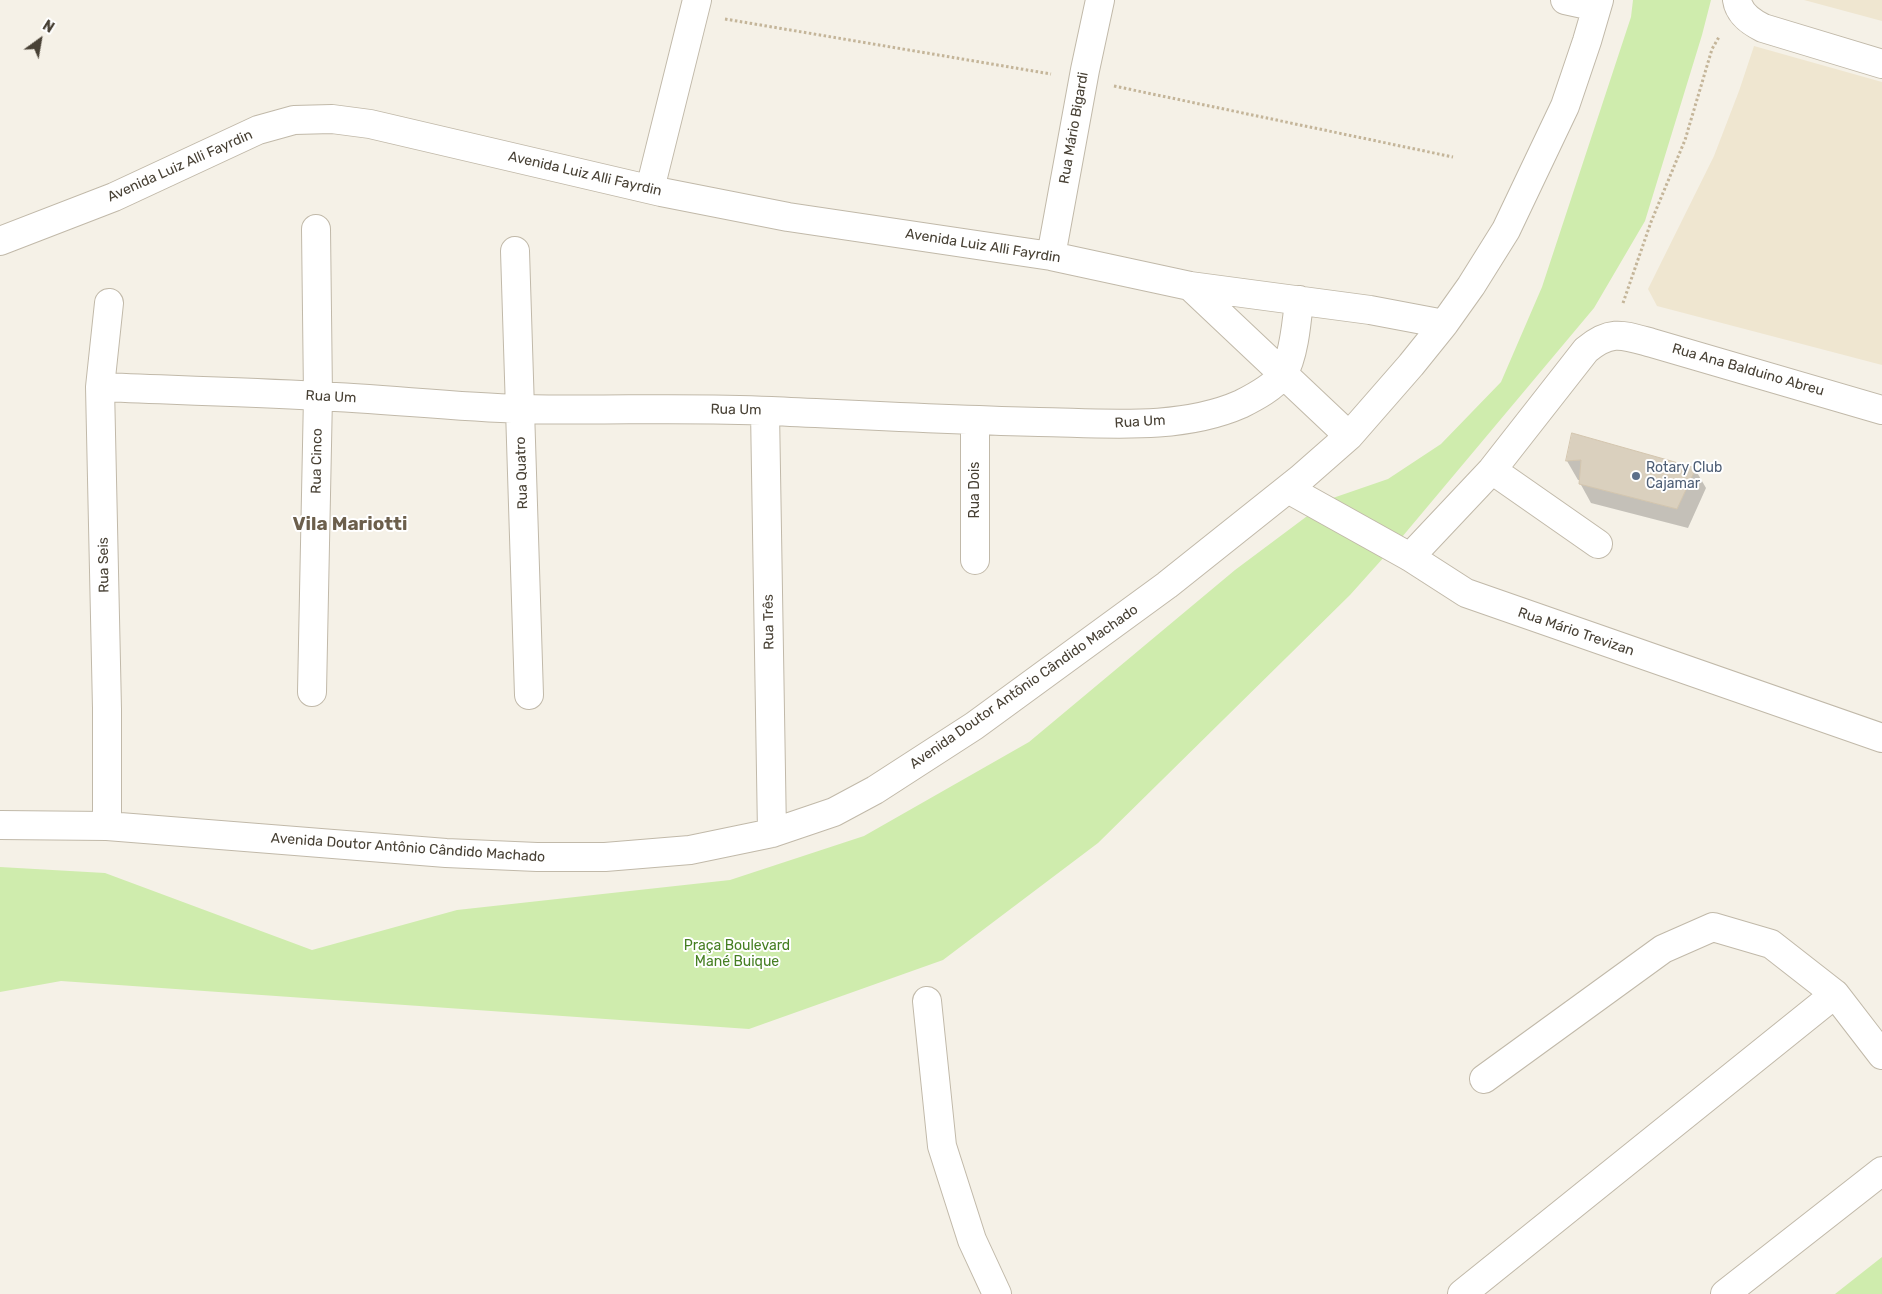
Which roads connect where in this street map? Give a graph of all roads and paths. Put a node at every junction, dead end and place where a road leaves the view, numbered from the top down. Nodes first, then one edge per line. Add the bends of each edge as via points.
1 (697, 0) edge
2 (1100, 0) edge
3 (1564, 0) edge
4 (1738, 3) edge
5 (1598, 4) edge
6 (1882, 64) edge
7 (650, 189) junction
8 (316, 229) dead end
9 (0, 242) edge
10 (515, 251) dead end
11 (1051, 256) junction
12 (1190, 286) junction
13 (1299, 300) junction
14 (108, 304) dead end
15 (1444, 324) junction
16 (1612, 335) junction
17 (1283, 374) junction
18 (100, 387) junction
19 (318, 396) junction
20 (520, 408) junction
21 (1882, 410) edge
22 (765, 411) junction
23 (975, 420) junction
24 (1349, 436) junction
25 (1492, 470) junction
26 (1288, 489) junction
27 (1598, 544) dead end
28 (1410, 557) junction
29 (975, 560) dead end
30 (312, 692) dead end
31 (529, 695) dead end
32 (1882, 738) edge
33 (0, 825) edge
34 (107, 826) junction
35 (772, 833) junction
36 (1835, 994) junction
37 (927, 1001) dead end
38 (1882, 1055) edge
39 (1484, 1079) dead end
40 (1882, 1171) edge
41 (997, 1294) edge
42 (1462, 1294) edge
43 (1725, 1294) edge

1 - 7 street
2 - 11 street, Rua Mário Bigardi
3 - 5 street
4 - 6 street via 1752,22 1763,28
4 - 16 path via 1712,49 1685,140 1651,222
5 - 15 street, Avenida Doutor Antônio Cândido Machado via 1565,106 1506,230
7 - 9 street, Avenida Luiz Alli Fayrdin via 370,124 332,118 294,120 258,130 114,197
7 - 11 street, Avenida Luiz Alli Fayrdin via 788,217
8 - 19 street, Rua Cinco
10 - 20 street, Rua Quatro
11 - 12 street, Avenida Luiz Alli Fayrdin
12 - 13 street, Avenida Luiz Alli Fayrdin
12 - 17 street
13 - 15 street, Avenida Luiz Alli Fayrdin
13 - 17 street via 1296,330
14 - 18 street, Rua Seis
15 - 24 street, Avenida Doutor Antônio Cândido Machado
16 - 21 street, Rua Ana Balduino Abreu via 1624,335 1672,348
16 - 25 street via 1586,350
17 - 23 street, Rua Um via 1256,397 1238,405 1169,421 1134,424
17 - 24 street
18 - 19 street, Rua Um
18 - 34 street, Rua Seis
19 - 20 street, Rua Um
19 - 30 street, Rua Cinco
20 - 22 street, Rua Um
20 - 31 street, Rua Quatro
22 - 23 street, Rua Um
22 - 35 street, Rua Três
23 - 29 street, Rua Dois
24 - 26 street, Avenida Doutor Antônio Cândido Machado
25 - 27 street
25 - 28 street
26 - 28 street, Rua Mário Trevizan
26 - 35 street, Avenida Doutor Antônio Cândido Machado via 1167,585 974,726 834,812
28 - 32 street, Rua Mário Trevizan via 1478,598
33 - 34 street, Avenida Doutor Antônio Cândido Machado
34 - 35 street, Avenida Doutor Antônio Cândido Machado via 407,851 537,857 605,857 690,850
36 - 38 street
36 - 39 street via 1771,944 1713,927 1663,948
36 - 42 street
37 - 41 street via 942,1146 972,1240
40 - 43 street

